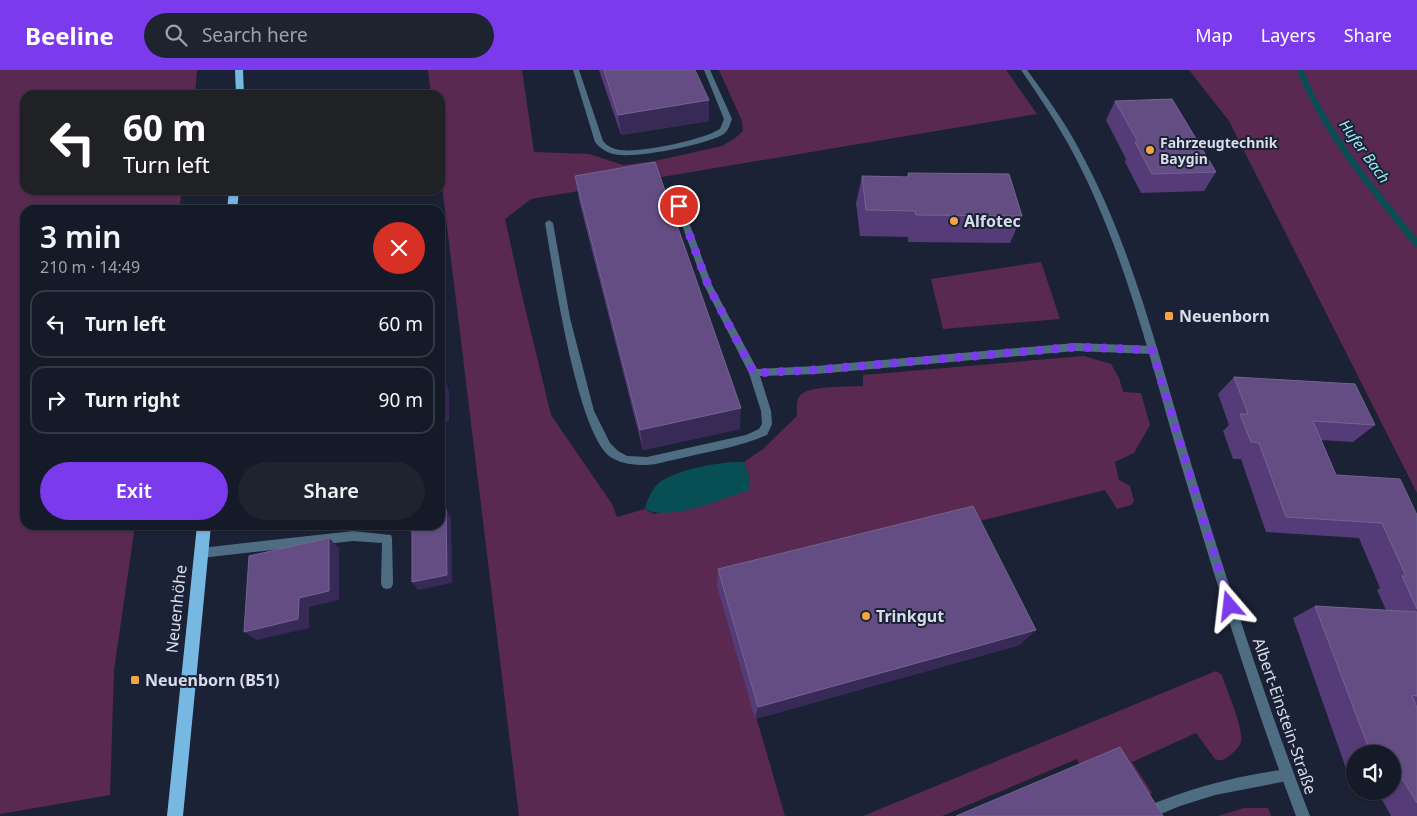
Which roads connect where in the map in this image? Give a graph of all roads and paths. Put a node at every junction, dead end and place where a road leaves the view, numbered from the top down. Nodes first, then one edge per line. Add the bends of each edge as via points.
1 (239, 70) edge
2 (576, 70) edge
3 (707, 70) edge
4 (1024, 70) edge
5 (240, 90) edge
6 (679, 206) dead end
7 (549, 223) dead end
8 (1152, 350) junction
9 (754, 373) junction
10 (203, 530) edge
11 (201, 553) junction
12 (387, 584) dead end
13 (1287, 775) junction
14 (1145, 814) edge
15 (175, 816) edge
16 (1303, 816) edge

1 - 5 main road
2 - 3 street via 599,142 607,149 622,153 694,141 723,130 728,119
4 - 8 street, Albert-Einstein-Straße via 1052,107 1098,193
6 - 9 street via 708,285
7 - 9 street via 566,318 589,411 606,446 614,454 626,460 647,461 747,439 763,432 767,424 766,411
8 - 9 street via 1076,347
8 - 13 street, Albert-Einstein-Straße via 1242,644
10 - 11 main road, Neuenhöhe
11 - 12 street via 353,536 387,538
11 - 15 main road, Neuenhöhe
13 - 14 street via 1200,792
13 - 16 street, Albert-Einstein-Straße

